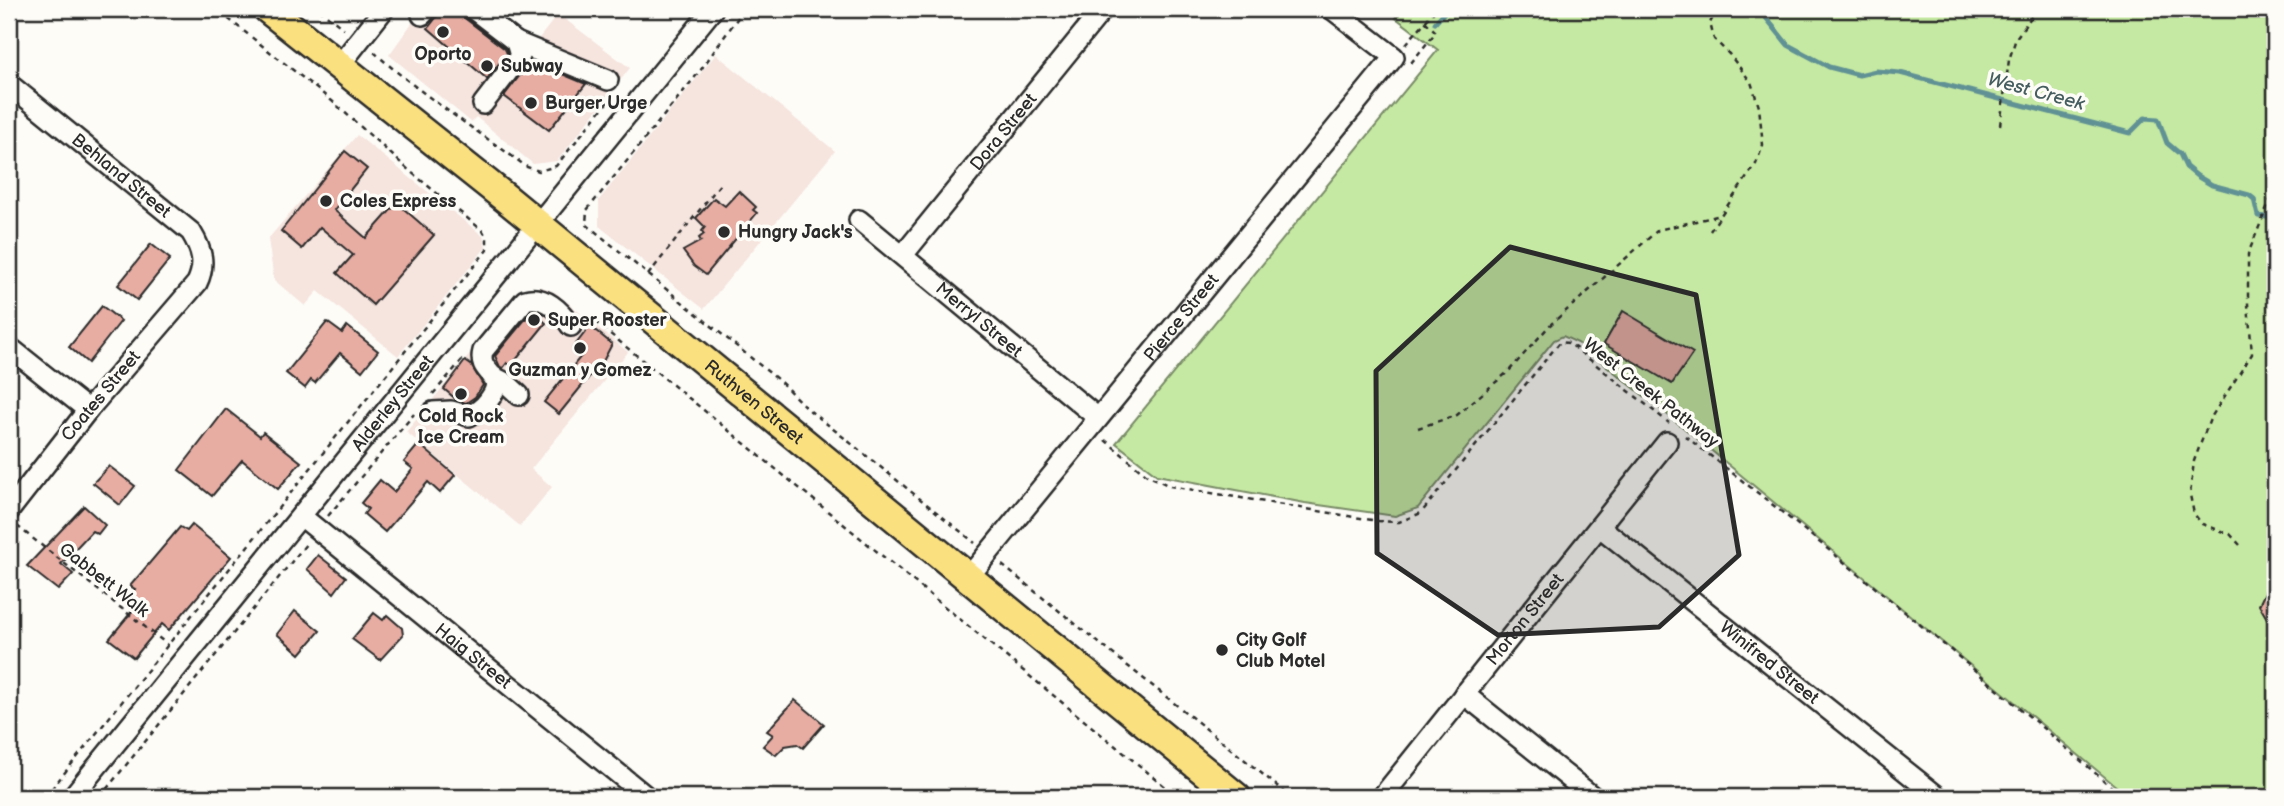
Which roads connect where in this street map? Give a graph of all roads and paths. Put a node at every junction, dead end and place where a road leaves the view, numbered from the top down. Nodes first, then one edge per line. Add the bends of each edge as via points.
1 (216, 9) edge
2 (268, 9) edge
3 (319, 9) edge
4 (384, 9) edge
5 (473, 9) edge
6 (713, 9) edge
7 (744, 9) edge
8 (1103, 9) edge
9 (1332, 9) edge
10 (1436, 9) edge
11 (1717, 9) edge
12 (2037, 9) edge
13 (1425, 21) junction
14 (1436, 32) dead end
15 (358, 41) junction
16 (516, 42) junction
17 (1394, 57) junction
18 (340, 66) junction
19 (9, 84) edge
20 (610, 89) joint
21 (483, 104) dead end
22 (2000, 125) dead end
23 (721, 183) dead end
24 (2275, 188) edge
25 (1721, 215) junction
26 (859, 220) dead end
27 (537, 225) junction
28 (1710, 231) dead end
29 (903, 255) junction
30 (648, 275) junction
31 (197, 283) joint
32 (575, 317) joint
33 (9, 347) edge
34 (494, 377) junction
35 (519, 395) dead end
36 (88, 410) junction
37 (433, 412) dead end
38 (1098, 418) junction
39 (1418, 428) dead end
40 (1676, 435) junction
41 (1103, 439) dead end
42 (9, 511) edge
43 (301, 516) junction
44 (9, 520) edge
45 (1600, 527) junction
46 (318, 530) junction
47 (2241, 545) dead end
48 (995, 559) junction
49 (967, 579) junction
50 (167, 645) junction
51 (184, 658) junction
52 (1464, 694) junction
53 (44, 797) edge
54 (72, 797) edge
55 (100, 797) edge
56 (647, 797) edge
57 (1178, 797) edge
58 (1236, 797) edge
59 (1292, 797) edge
60 (1382, 797) edge
61 (1593, 797) edge
62 (1938, 797) edge
63 (2123, 797) edge

1 - 50 path via 484,231 487,250
2 - 18 highway, Ruthven Street
3 - 15 path
4 - 15 street
5 - 16 street
6 - 27 street, Alderley Street
7 - 30 path via 587,210 586,224
8 - 29 street, Dora Street
9 - 17 street
10 - 13 path
11 - 25 path via 1710,23 1714,39 1751,82 1763,145 1756,164
12 - 22 path via 2015,38
13 - 14 path
13 - 17 path
15 - 18 street
15 - 20 path via 460,120 539,171 556,166
16 - 20 street
16 - 21 street via 520,56
17 - 38 street, Pierce Street
18 - 27 highway, Ruthven Street
19 - 31 street, Behland Street via 191,232 203,259
23 - 30 path
24 - 47 path via 2248,254 2252,354 2210,419 2193,461 2190,495 2194,514 2202,524 2230,534
25 - 28 path
25 - 39 path via 1658,230 1550,325 1509,371 1458,415
26 - 29 street, Merryl Street
27 - 43 street, Alderley Street
27 - 49 highway, Ruthven Street
29 - 38 street, Merryl Street
30 - 48 path via 777,379 804,408
31 - 36 street, Coates Street
32 - 34 street via 545,302 525,300 483,351 483,365
32 - 57 path
33 - 36 street
34 - 35 street
34 - 37 street via 495,392 476,413
36 - 42 street, Coates Street
38 - 48 street, Pierce Street
40 - 41 path, West Creek Pathway via 1569,344 1560,342 1421,513 1399,522 1170,486 1147,475
40 - 45 street, Morton Street
40 - 63 path, West Creek Pathway via 1759,493
43 - 46 street, Haig Street
43 - 51 street, Alderley Street
44 - 50 path, Gabbett Walk
45 - 52 street, Morton Street
45 - 62 street, Winifred Street
46 - 55 path
46 - 56 street, Haig Street
48 - 49 street, Pierce Street
48 - 59 path
49 - 58 highway, Ruthven Street
50 - 51 path, Gabbett Walk
50 - 53 path
51 - 54 street, Alderley Street
52 - 60 street, Morton Street
52 - 61 street

